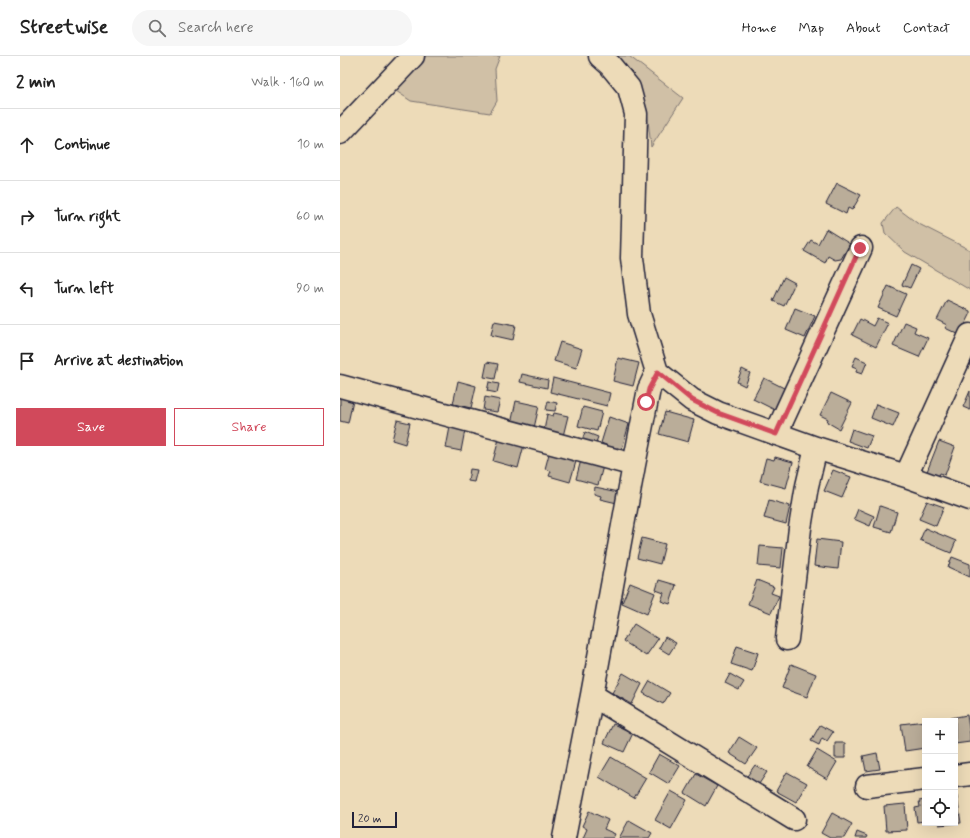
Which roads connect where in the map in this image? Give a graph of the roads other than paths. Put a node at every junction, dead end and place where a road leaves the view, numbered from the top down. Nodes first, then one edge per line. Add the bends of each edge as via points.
1 (413, 56) edge
2 (600, 56) edge
3 (340, 134) edge
4 (860, 248) dead end
5 (970, 335) edge
6 (658, 372) junction
7 (340, 386) edge
8 (776, 434) junction
9 (816, 448) junction
10 (634, 465) junction
11 (906, 476) junction
12 (970, 499) edge
13 (787, 639) dead end
14 (592, 695) junction
15 (970, 774) edge
16 (958, 776) edge
17 (922, 779) edge
18 (867, 786) dead end
19 (794, 819) dead end
20 (564, 838) edge

1 - 3 street
2 - 6 street via 629,88 636,114 632,258 639,314
4 - 8 street
5 - 11 street
6 - 8 street via 692,400 711,410
6 - 10 street via 649,389
7 - 10 street
8 - 9 street
9 - 11 street
9 - 13 street via 800,528
10 - 14 street
11 - 12 street
14 - 19 street
14 - 20 street
15 - 16 street
17 - 18 street

